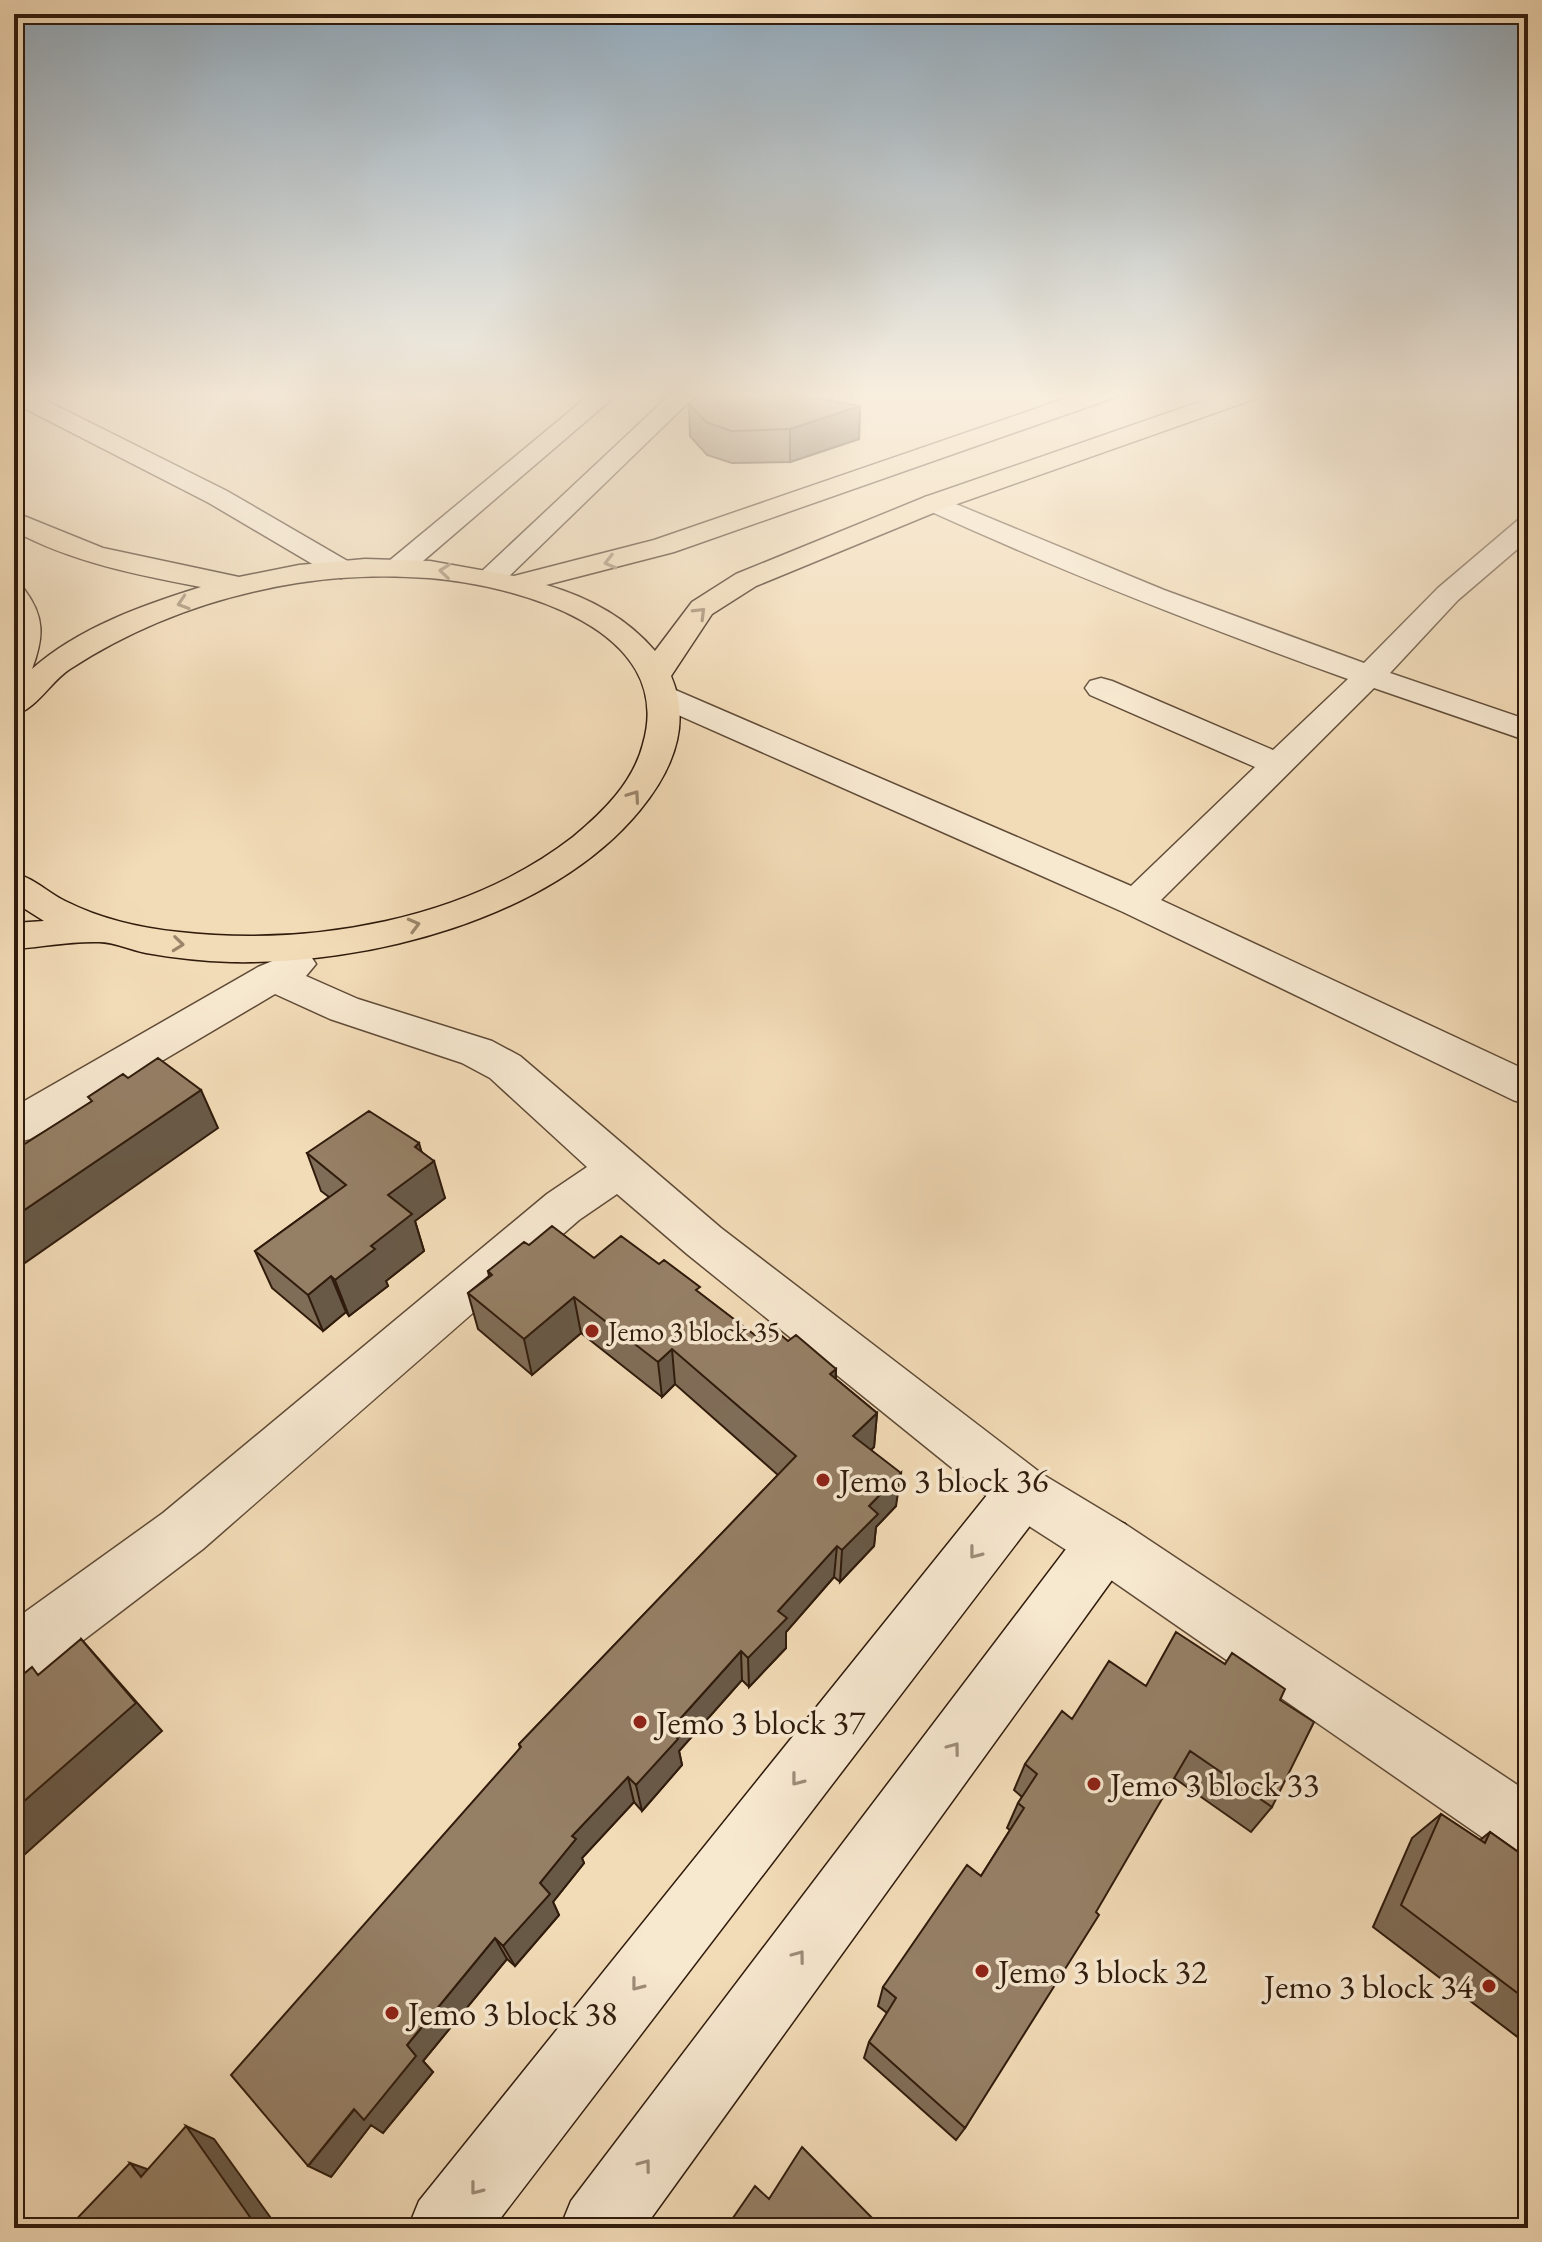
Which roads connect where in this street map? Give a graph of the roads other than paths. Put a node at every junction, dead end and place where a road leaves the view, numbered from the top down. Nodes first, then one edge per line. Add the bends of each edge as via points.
1 (217, 497) edge
2 (486, 497) edge
3 (559, 497) edge
4 (577, 497) edge
5 (806, 497) edge
6 (952, 497) edge
7 (574, 499) junction
8 (934, 503) junction
9 (14, 520) edge
10 (1528, 526) edge
11 (399, 567) junction
12 (341, 569) junction
13 (505, 580) junction
14 (238, 585) junction
15 (14, 595) edge
16 (14, 674) edge
17 (1369, 676) junction
18 (659, 686) junction
19 (1101, 688) dead end
20 (14, 705) edge
21 (1528, 731) edge
22 (1278, 765) junction
23 (14, 885) edge
24 (1136, 903) junction
25 (102, 929) junction
26 (14, 936) edge
27 (338, 942) junction
28 (272, 977) junction
29 (1528, 1089) edge
30 (14, 1127) edge
31 (619, 1169) junction
32 (1023, 1492) junction
33 (1105, 1543) junction
34 (14, 1656) edge
35 (1528, 1830) edge
36 (446, 2228) edge
37 (598, 2228) edge

1 - 12 street
2 - 11 street
3 - 7 street
4 - 7 street
5 -> 13 main road via 664,546
6 - 8 main road
7 - 13 street
8 - 17 street via 1014,540
18 -> 8 main road via 683,631 702,608 746,580
9 - 14 main road via 36,533 129,565
10 - 17 street via 1448,594
11 - 12 main road
13 -> 11 main road
12 - 14 main road
13 - 18 main road via 579,605 625,637
14 -> 20 main road via 140,617 56,664
15 - 16 main road via 30,634
17 - 21 street
17 - 22 street
18 - 24 street
27 -> 18 main road via 413,926 483,903 544,873 593,840 630,803 654,766 664,730
19 - 22 street
22 - 24 street
23 - 25 main road via 52,910
24 - 29 street
25 - 26 main road
25 -> 27 main road via 173,944 254,949
27 - 28 street
28 - 30 street
28 - 31 street via 505,1067
31 - 32 street
31 - 34 street via 563,1207 183,1531
32 - 33 street
32 -> 36 street
33 - 35 street
37 -> 33 street

